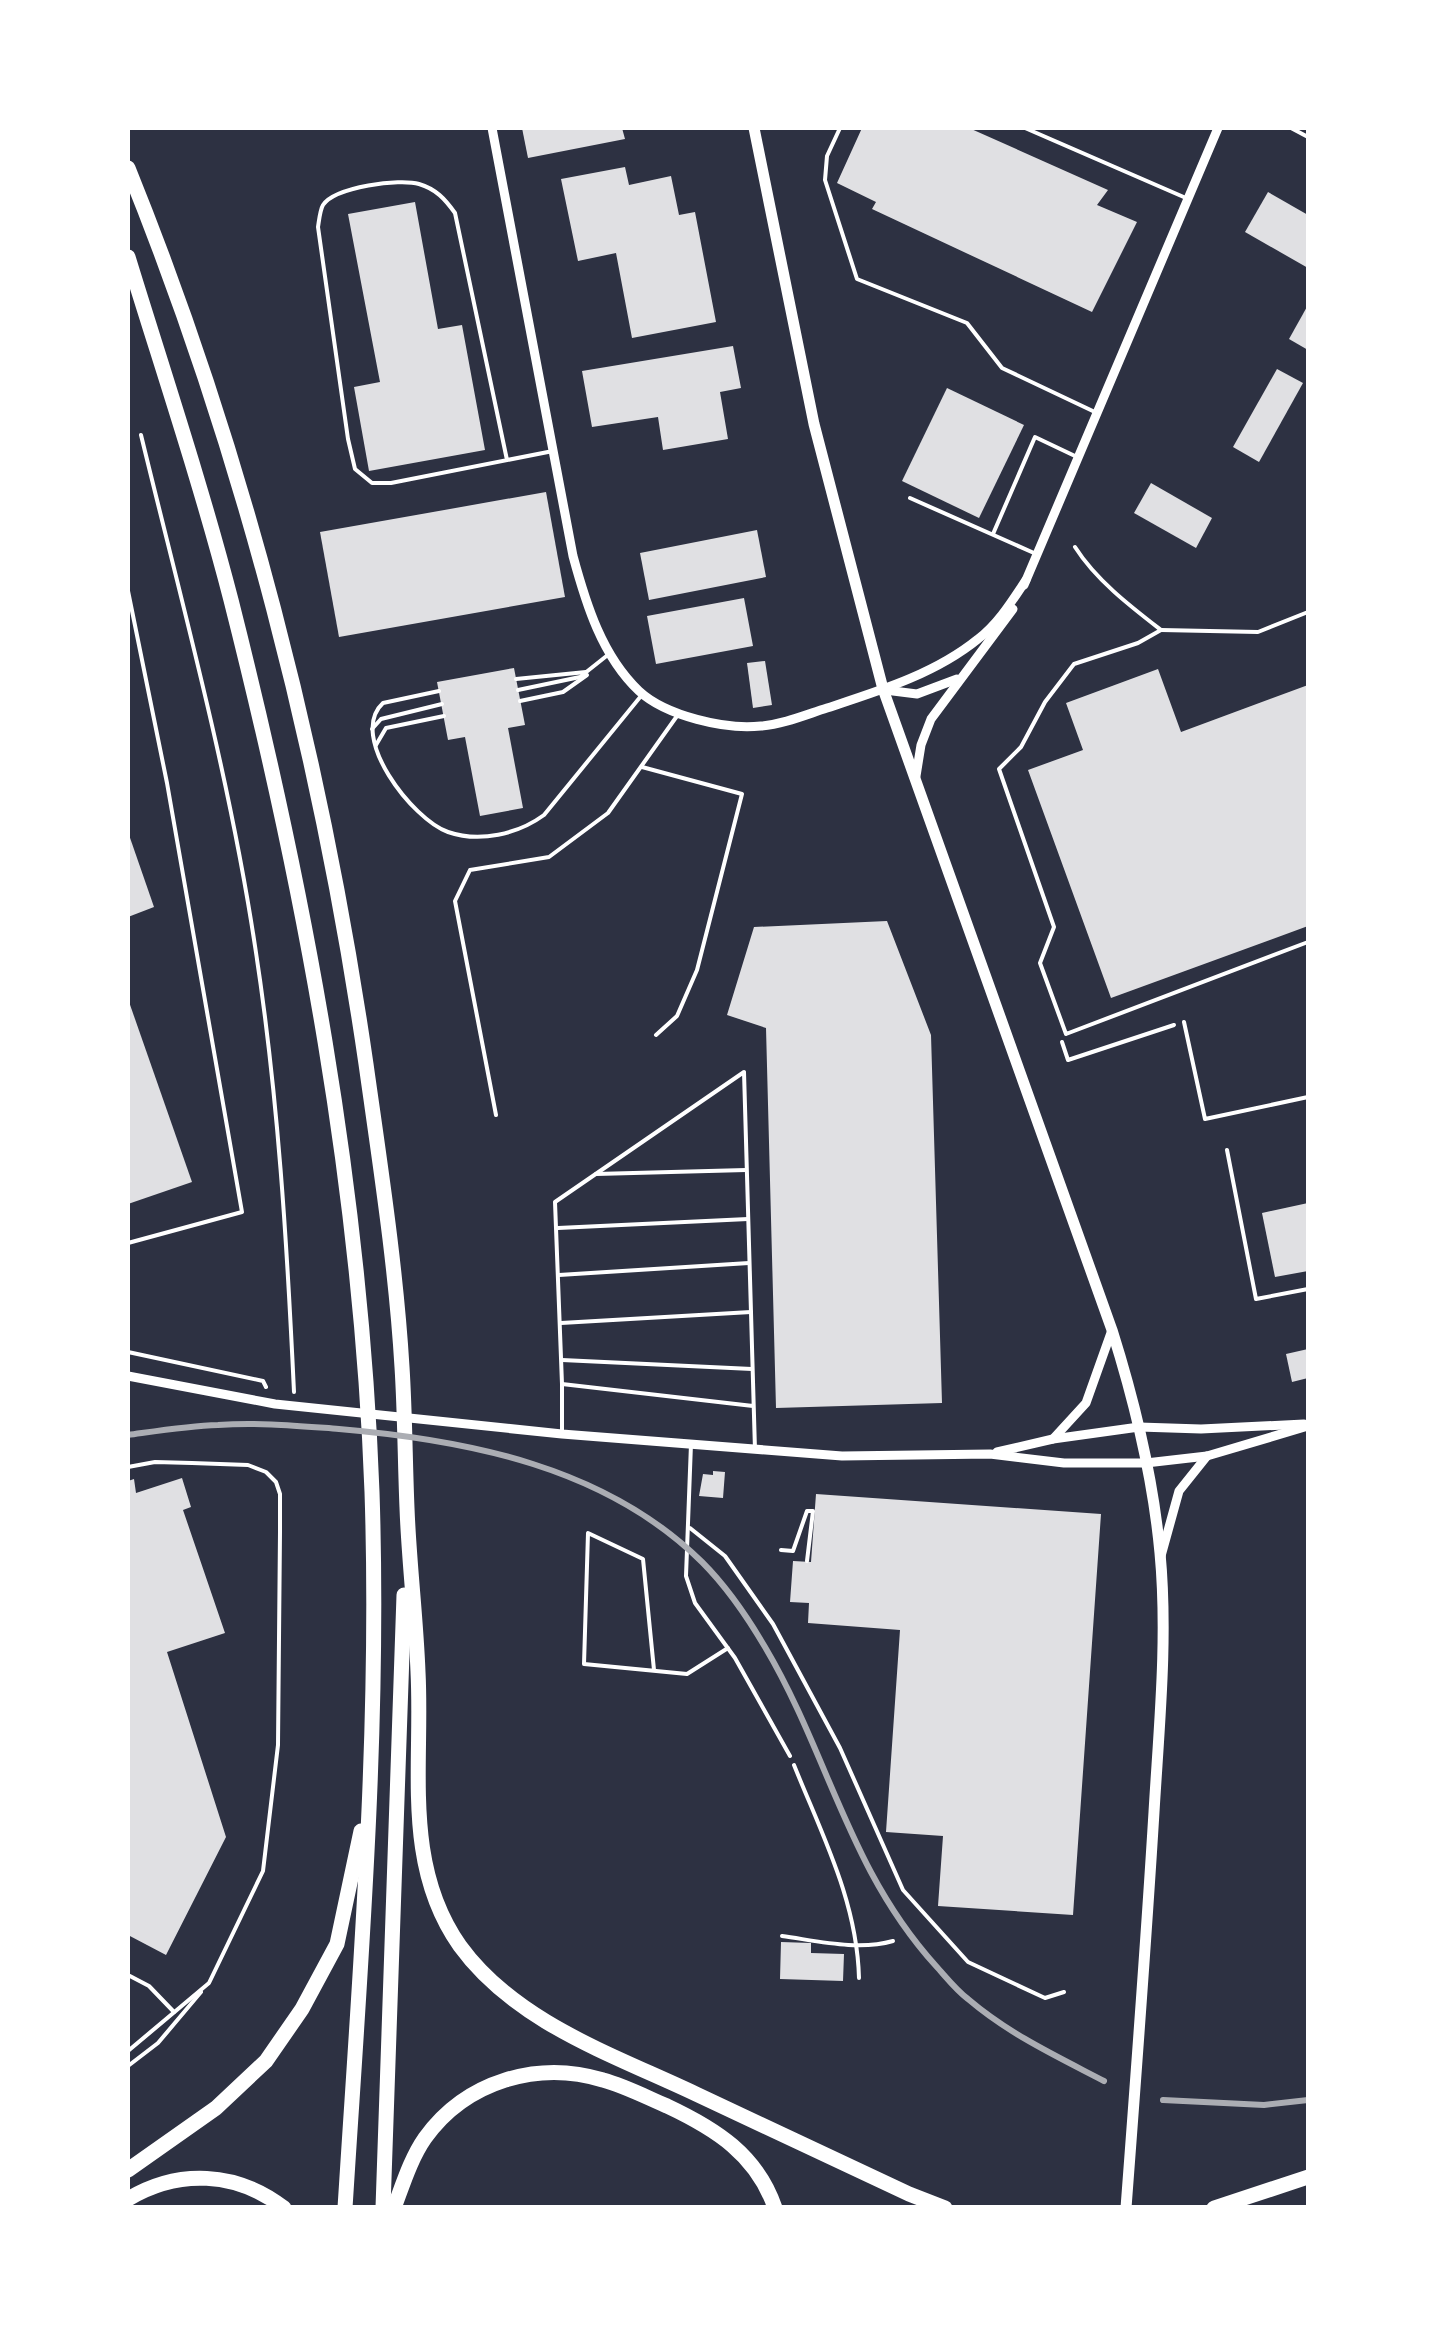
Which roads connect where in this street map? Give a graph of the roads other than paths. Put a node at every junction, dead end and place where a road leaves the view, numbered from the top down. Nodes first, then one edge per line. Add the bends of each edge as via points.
1 (492, 128) edge
2 (754, 128) edge
3 (840, 128) edge
4 (1025, 128) edge
5 (1218, 128) edge
6 (1290, 128) edge
7 (1308, 137) edge
8 (128, 168) edge
9 (1188, 199) junction
10 (128, 257) edge
11 (1097, 413) junction
12 (553, 451) junction
13 (1078, 457) junction
14 (507, 460) junction
15 (910, 498) dead end
16 (993, 534) junction
17 (1075, 547) dead end
18 (1038, 554) junction
19 (1026, 580) junction
20 (128, 591) edge
21 (1308, 612) edge
22 (1161, 630) junction
23 (610, 654) junction
24 (591, 671) junction
25 (958, 678) junction
26 (516, 680) dead end
27 (883, 689) junction
28 (518, 690) dead end
29 (440, 691) dead end
30 (642, 694) junction
31 (520, 701) dead end
32 (442, 704) dead end
33 (679, 712) junction
34 (444, 716) dead end
35 (372, 730) junction
36 (376, 745) junction
37 (642, 767) junction
38 (916, 776) junction
39 (1308, 942) edge
40 (1184, 1022) road end
41 (656, 1035) dead end
42 (1308, 1097) edge
43 (496, 1115) dead end
44 (1227, 1150) dead end
45 (746, 1170) junction
46 (595, 1174) junction
47 (748, 1219) junction
48 (556, 1228) junction
49 (128, 1243) edge
50 (749, 1264) junction
51 (558, 1275) junction
52 (1308, 1289) edge
53 (751, 1312) junction
54 (560, 1323) junction
55 (1112, 1330) junction
56 (561, 1360) junction
57 (752, 1369) junction
58 (128, 1376) edge
59 (562, 1384) junction
60 (753, 1406) junction
61 (1308, 1425) edge
62 (1140, 1427) junction
63 (562, 1434) junction
64 (1053, 1439) junction
65 (691, 1444) junction
66 (754, 1450) junction
67 (990, 1454) junction
68 (1207, 1456) junction
69 (1146, 1463) junction
70 (128, 1467) edge
71 (407, 1511) junction
72 (690, 1528) junction
73 (1161, 1558) junction
74 (728, 1648) junction
75 (654, 1670) junction
76 (790, 1756) road end
77 (371, 1788) junction
78 (128, 1977) edge
79 (209, 1983) junction
80 (1064, 1992) dead end
81 (174, 2012) junction
82 (128, 2051) edge
83 (128, 2066) edge
84 (128, 2170) edge
85 (1308, 2177) edge
86 (1243, 2198) junction
87 (128, 2199) edge
88 (284, 2208) edge
89 (345, 2208) edge
90 (383, 2208) edge
91 (394, 2208) edge
92 (776, 2208) edge
93 (945, 2208) edge
94 (1126, 2208) edge
95 (1197, 2208) edge
96 (1214, 2208) edge

1 - 12 street
2 - 27 main road via 814,424
3 - 11 lane via 825,180 857,279 967,323 1002,368
4 - 9 lane
5 - 9 street
6 - 7 lane
8 - 71 highway via 210,398 308,753 345,935 388,1227
9 - 11 street
10 - 77 highway via 230,598 332,1069 372,1494
11 - 13 street
12 - 14 lane
12 - 23 street via 583,592
13 - 16 lane via 1035,437
13 - 18 street
14 - 14 lane via 391,483 372,483 355,469 318,227 322,206 338,192 406,181 442,196 454,213
15 - 16 lane
16 - 18 lane
17 - 22 lane
18 - 19 street
19 - 25 street via 1002,626
19 - 27 street via 982,636 947,661
20 - 49 lane via 242,1212
21 - 22 lane via 1258,632
22 - 39 lane via 1074,664 1021,747 998,769 1054,927 1040,963 1066,1034
23 - 24 lane
23 - 30 street
24 - 26 lane
24 - 28 lane
24 - 31 lane via 564,692
25 - 27 street via 918,694
25 - 38 street via 930,720
27 - 33 street via 758,727 712,724
27 - 38 main road
29 - 35 lane via 383,703
30 - 33 street
30 - 36 lane via 544,815 509,832 468,836 430,822 402,795
32 - 35 lane via 381,719
33 - 37 lane
34 - 36 lane via 386,728
35 - 36 lane
37 - 41 lane via 742,794 697,970 677,1016
37 - 43 lane via 608,812 549,857 470,870 456,901
38 - 55 main road
40 - 42 lane via 1205,1119
44 - 52 lane via 1256,1298
45 - 46 lane
45 - 46 lane via 744,1072
45 - 47 lane
46 - 48 lane via 555,1202
47 - 48 lane
47 - 50 lane
48 - 51 lane
50 - 51 lane
50 - 53 lane
51 - 54 lane
53 - 54 lane
53 - 57 lane
54 - 56 lane
55 - 62 main road
55 - 64 street via 1086,1404
56 - 57 lane
56 - 59 lane
57 - 60 lane
58 - 63 street via 275,1404
59 - 60 lane
59 - 63 lane
60 - 66 lane
61 - 62 street
61 - 68 street
62 - 64 street
62 - 69 main road
63 - 65 street
64 - 67 street
65 - 66 street
65 - 72 lane
66 - 67 street
67 - 69 street
68 - 69 street
68 - 73 street via 1179,1491
69 - 73 main road
70 - 79 lane via 248,1465 266,1472 280,1494 272,1821 263,1871
71 - 90 highway
71 - 93 highway via 419,1677 419,1830 424,1867 458,1943 516,2004 548,2022
72 - 74 lane via 686,1576 695,1603
72 - 80 lane via 725,1556 774,1624 840,1748 903,1890 968,1962 1045,1998
73 - 94 main road via 1157,1762
74 - 75 lane via 687,1674
74 - 76 lane
75 - 75 lane via 584,1664 588,1533 643,1558
77 - 84 highway via 336,1944 302,2009 266,2061 216,2108
77 - 89 highway
78 - 81 lane via 150,1986
79 - 81 lane
79 - 83 lane via 158,2043
81 - 82 lane
85 - 86 highway
86 - 95 highway
86 - 96 highway
87 - 88 highway via 196,2176 245,2186
91 - 92 highway via 424,2139 454,2106 491,2084 560,2072 605,2080 721,2135 751,2161

